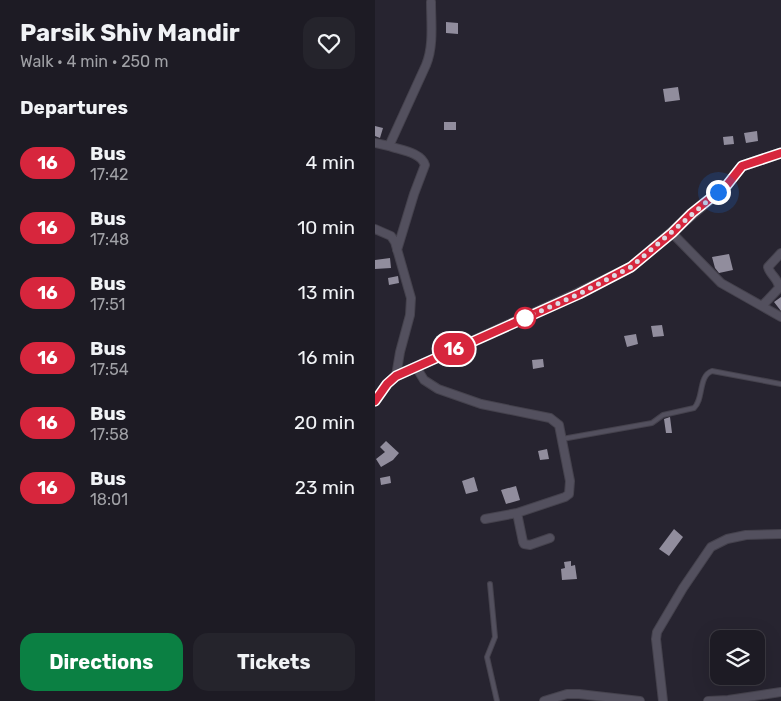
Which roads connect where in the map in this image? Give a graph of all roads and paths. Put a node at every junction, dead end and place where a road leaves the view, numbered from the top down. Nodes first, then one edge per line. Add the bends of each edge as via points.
1 (431, 2) dead end
2 (375, 144) edge
3 (389, 146) junction
4 (781, 153) edge
5 (375, 229) edge
6 (672, 233) junction
7 (397, 250) junction
8 (781, 252) edge
9 (762, 306) junction
10 (781, 317) edge
11 (416, 367) junction
12 (396, 376) junction
13 (781, 384) edge
14 (375, 401) edge
15 (563, 439) junction
16 (517, 513) junction
17 (485, 519) dead end
18 (781, 534) edge
19 (550, 538) dead end
20 (490, 584) dead end
21 (781, 692) edge
22 (497, 701) edge
23 (543, 701) edge
24 (640, 701) edge
25 (663, 701) edge
26 (708, 701) edge

1 - 3 street via 429,57
2 - 3 street
3 - 7 street via 419,156 425,165
4 - 6 street via 742,166 727,185
5 - 7 street via 391,236
6 - 9 street via 721,283
6 - 11 street via 631,267 579,294
7 - 12 street via 411,298
8 - 9 street via 768,267 779,288
9 - 10 street
11 - 12 street
11 - 15 street via 424,380 438,388 481,404 550,418 559,425
12 - 14 street
13 - 15 lane via 712,371 705,377 695,408 663,416 652,423
15 - 16 street via 569,494
16 - 17 street
16 - 19 street via 524,544
18 - 25 street via 727,539 711,547 705,555 657,632
20 - 22 lane via 495,637 487,657
21 - 26 street
23 - 24 street via 567,694

